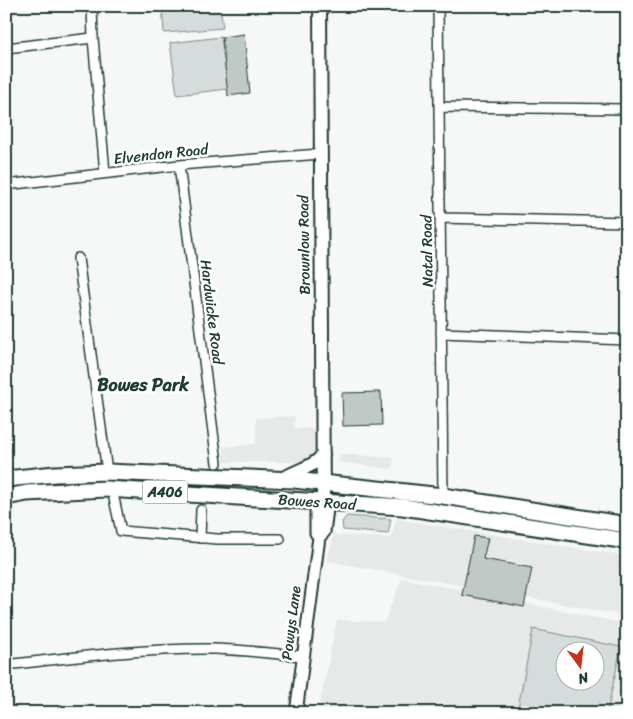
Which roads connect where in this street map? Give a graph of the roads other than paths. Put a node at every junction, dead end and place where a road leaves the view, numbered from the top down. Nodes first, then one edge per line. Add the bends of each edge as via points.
1 (92, 6) edge
2 (320, 6) edge
3 (438, 6) edge
4 (93, 38) junction
5 (6, 48) edge
6 (439, 107) junction
7 (627, 109) edge
8 (320, 154) junction
9 (179, 165) junction
10 (105, 173) junction
11 (6, 185) edge
12 (440, 218) junction
13 (627, 222) edge
14 (78, 258) dead end
15 (441, 333) junction
16 (627, 340) edge
17 (323, 455) junction
18 (218, 470) junction
19 (107, 472) junction
20 (283, 479) junction
21 (6, 480) edge
22 (324, 483) junction
23 (112, 489) junction
24 (443, 496) junction
25 (7, 497) edge
26 (323, 502) junction
27 (403, 507) junction
28 (201, 510) dead end
29 (627, 525) edge
30 (200, 538) junction
31 (280, 539) dead end
32 (627, 541) edge
33 (303, 656) junction
34 (6, 666) edge
35 (296, 713) edge

1 - 4 street
2 - 8 main road, Brownlow Road
3 - 6 street, Natal Road
4 - 5 street
4 - 10 street
6 - 7 street
6 - 12 street, Natal Road
8 - 9 street, Elvendon Road
8 - 17 main road, Brownlow Road
9 - 10 street, Elvendon Road
9 - 18 street, Hardwicke Road
10 - 11 street, Elvendon Road
12 - 13 street
12 - 15 street, Natal Road
14 - 19 street
15 - 16 street
15 - 24 street, Natal Road
17 - 20 main road via 312,467 296,470
17 - 22 main road, Brownlow Road
18 - 19 highway, A406
18 - 20 highway, A406
19 - 21 highway, A406
20 - 22 highway, A406
21 - 25 street
22 - 24 highway, Bowes Road / A406
22 - 26 main road, Powys Lane
22 - 27 main road, A406 via 328,493 333,495 380,500
23 - 25 highway, Bowes Road / A406
23 - 26 highway, Bowes Road / A406
23 - 30 street via 121,531
24 - 29 highway, Bowes Road / A406
26 - 27 highway, Bowes Road / A406
26 - 33 street, Powys Lane via 328,509 324,532 319,537
27 - 32 highway, Bowes Road / A406
28 - 30 street
30 - 31 street
33 - 34 street via 182,650 66,658
33 - 35 street, Powys Lane

